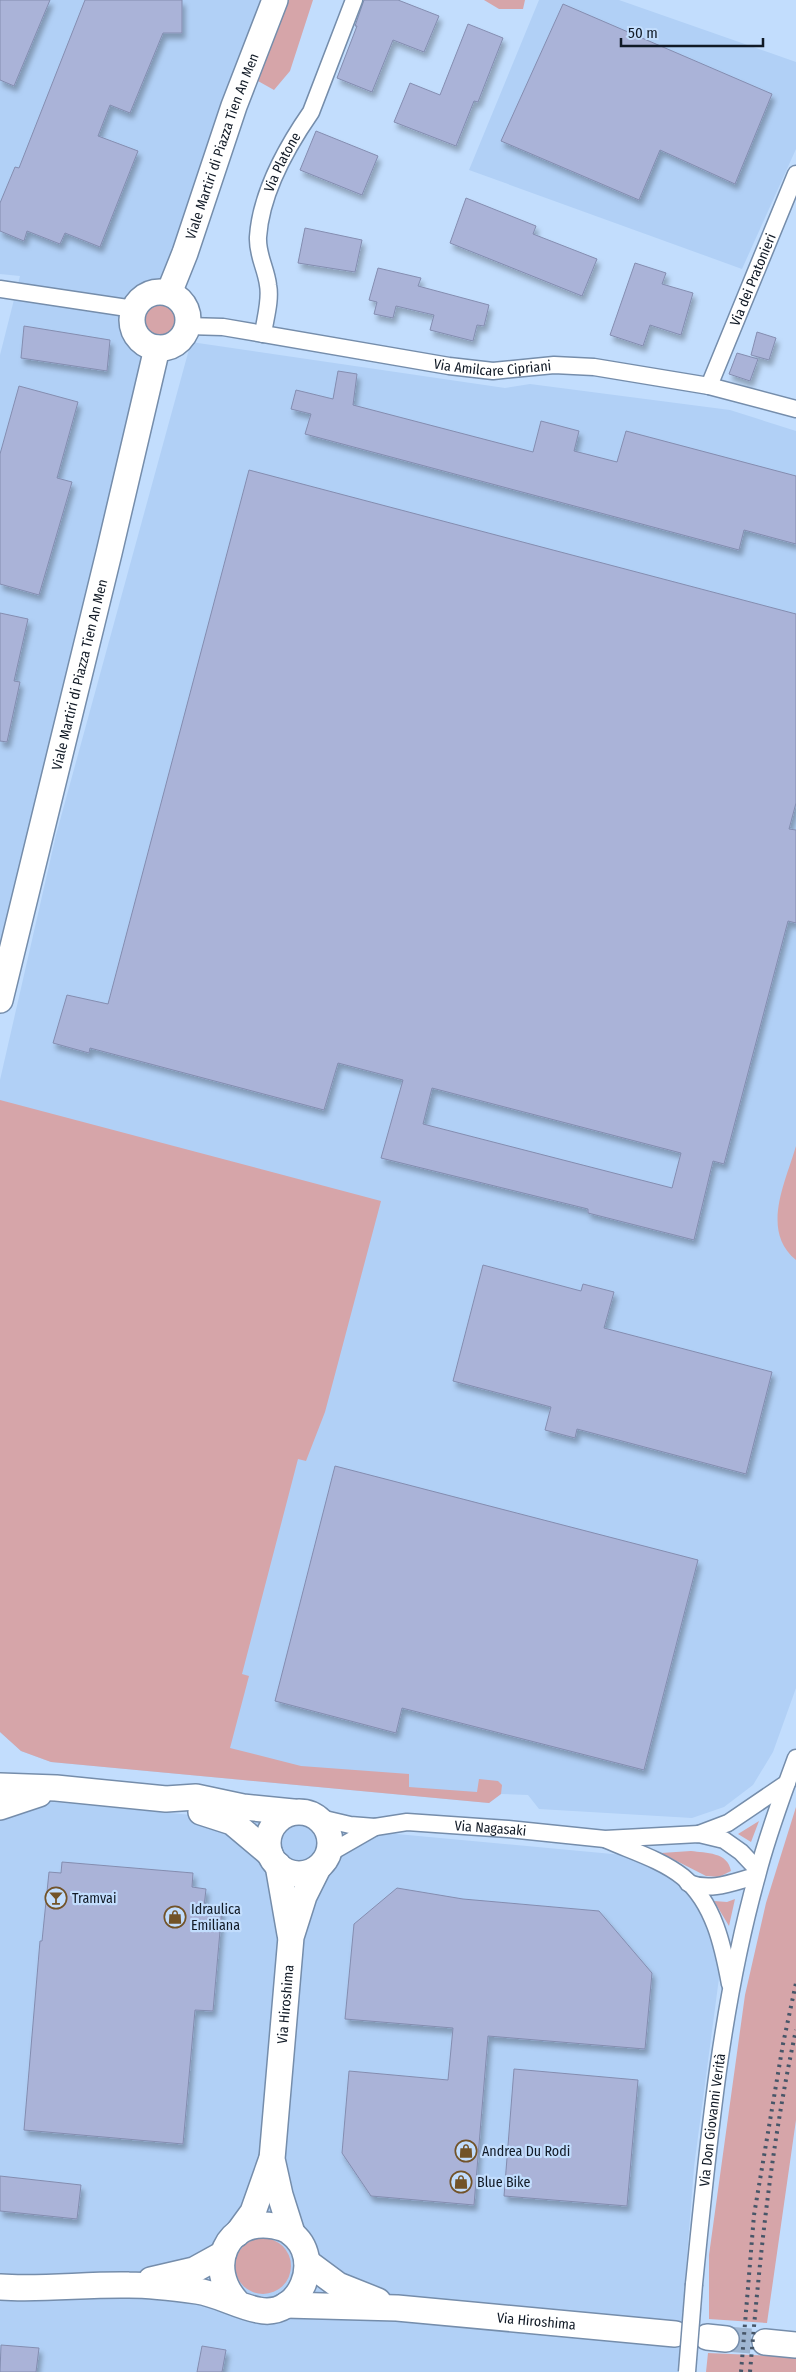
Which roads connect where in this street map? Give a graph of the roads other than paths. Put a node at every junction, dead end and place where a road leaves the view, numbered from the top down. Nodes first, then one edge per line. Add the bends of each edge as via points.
1 (275, 0) edge
2 (354, 0) edge
3 (796, 174) edge
4 (0, 289) edge
5 (169, 293) junction
6 (134, 309) junction
7 (187, 326) junction
8 (262, 334) junction
9 (157, 348) junction
10 (709, 386) junction
11 (796, 409) edge
12 (0, 1000) edge
13 (796, 1758) edge
14 (0, 1769) edge
15 (787, 1782) junction
16 (0, 1786) edge
17 (56, 1788) junction
18 (166, 1799) junction
19 (0, 1807) edge
20 (304, 1814) junction
21 (375, 1827) junction
22 (699, 1834) junction
23 (605, 1839) junction
24 (274, 1860) junction
25 (323, 1861) junction
26 (758, 1873) junction
27 (688, 1883) junction
28 (291, 1938) junction
29 (731, 1989) junction
30 (272, 2159) junction
31 (292, 2233) junction
32 (230, 2244) junction
33 (307, 2262) junction
34 (129, 2285) junction
35 (12, 2288) edge
36 (238, 2302) junction
37 (286, 2305) junction
38 (397, 2308) junction
39 (675, 2334) dead end
40 (765, 2342) tunnel mouth
41 (796, 2345) edge
42 (687, 2372) edge

1 - 5 main road, Viale Martiri di Piazza Tien An Men
2 - 8 street, Via Platone via 311,112 272,182 262,218 258,237 259,257 269,288
3 - 10 street, Via dei Pratonieri
4 - 6 street
5 - 6 main road via 152,293
5 - 7 main road via 186,310
6 - 9 main road via 136,334
7 - 8 street, Via Amilcare Cipriani via 223,327
7 - 9 main road via 178,341 171,346
8 - 10 street, Via Amilcare Cipriani via 449,366 493,371 554,365 594,367
9 - 12 main road, Viale Martiri di Piazza Tien An Men
10 - 11 street, Via Amilcare Cipriani
13 - 15 street, Via Don Giovanni Verità
14 - 17 main road, Via Nagasaki
15 - 22 street, Via Nagasaki via 728,1823
15 - 26 street, Via Don Giovanni Verità
16 - 17 main road, Via Nagasaki
17 - 18 main road, Via Nagasaki
17 - 19 main road
18 - 20 main road, Via Nagasaki via 196,1797 243,1807
18 - 24 main road, Via Nagasaki via 232,1822
20 - 21 street, Via Nagasaki via 350,1825
20 - 24 main road via 275,1823 270,1833
20 - 25 main road via 328,1834
21 - 23 street, Via Nagasaki via 407,1822
21 - 25 street, Via Nagasaki
22 - 23 street, Via Nagasaki
22 - 26 street, Via Nagasaki via 724,1840 741,1852
23 - 27 street, Via Nagasaki via 669,1868
24 - 25 main road, Via Nagasaki via 288,1872 298,1874 308,1872
24 - 28 main road, Via Hiroshima
25 - 28 main road, Via Hiroshima via 304,1896
26 - 27 street, Via Nagasaki via 712,1887
26 - 29 street, Via Don Giovanni Verità
27 - 29 street, Via Nagasaki via 716,1926
28 - 30 main road, Via Hiroshima
29 - 42 street, Via Don Giovanni Verità, bridge via 711,2115
30 - 31 main road, Via Hiroshima
30 - 32 main road, Via Hiroshima via 253,2212
31 - 32 main road, Via Hiroshima via 265,2225 250,2226
31 - 33 main road, Via Hiroshima
32 - 34 main road, Via Hiroshima via 194,2270
32 - 36 main road via 221,2267 222,2280
33 - 37 main road via 303,2286
33 - 38 main road, Via Hiroshima via 338,2285
34 - 35 main road, Via Hiroshima
34 - 36 main road, Via Hiroshima via 198,2291
36 - 37 main road, Via Hiroshima via 261,2311
37 - 38 main road, Via Hiroshima
38 - 39 main road, Via Hiroshima
40 - 41 main road

